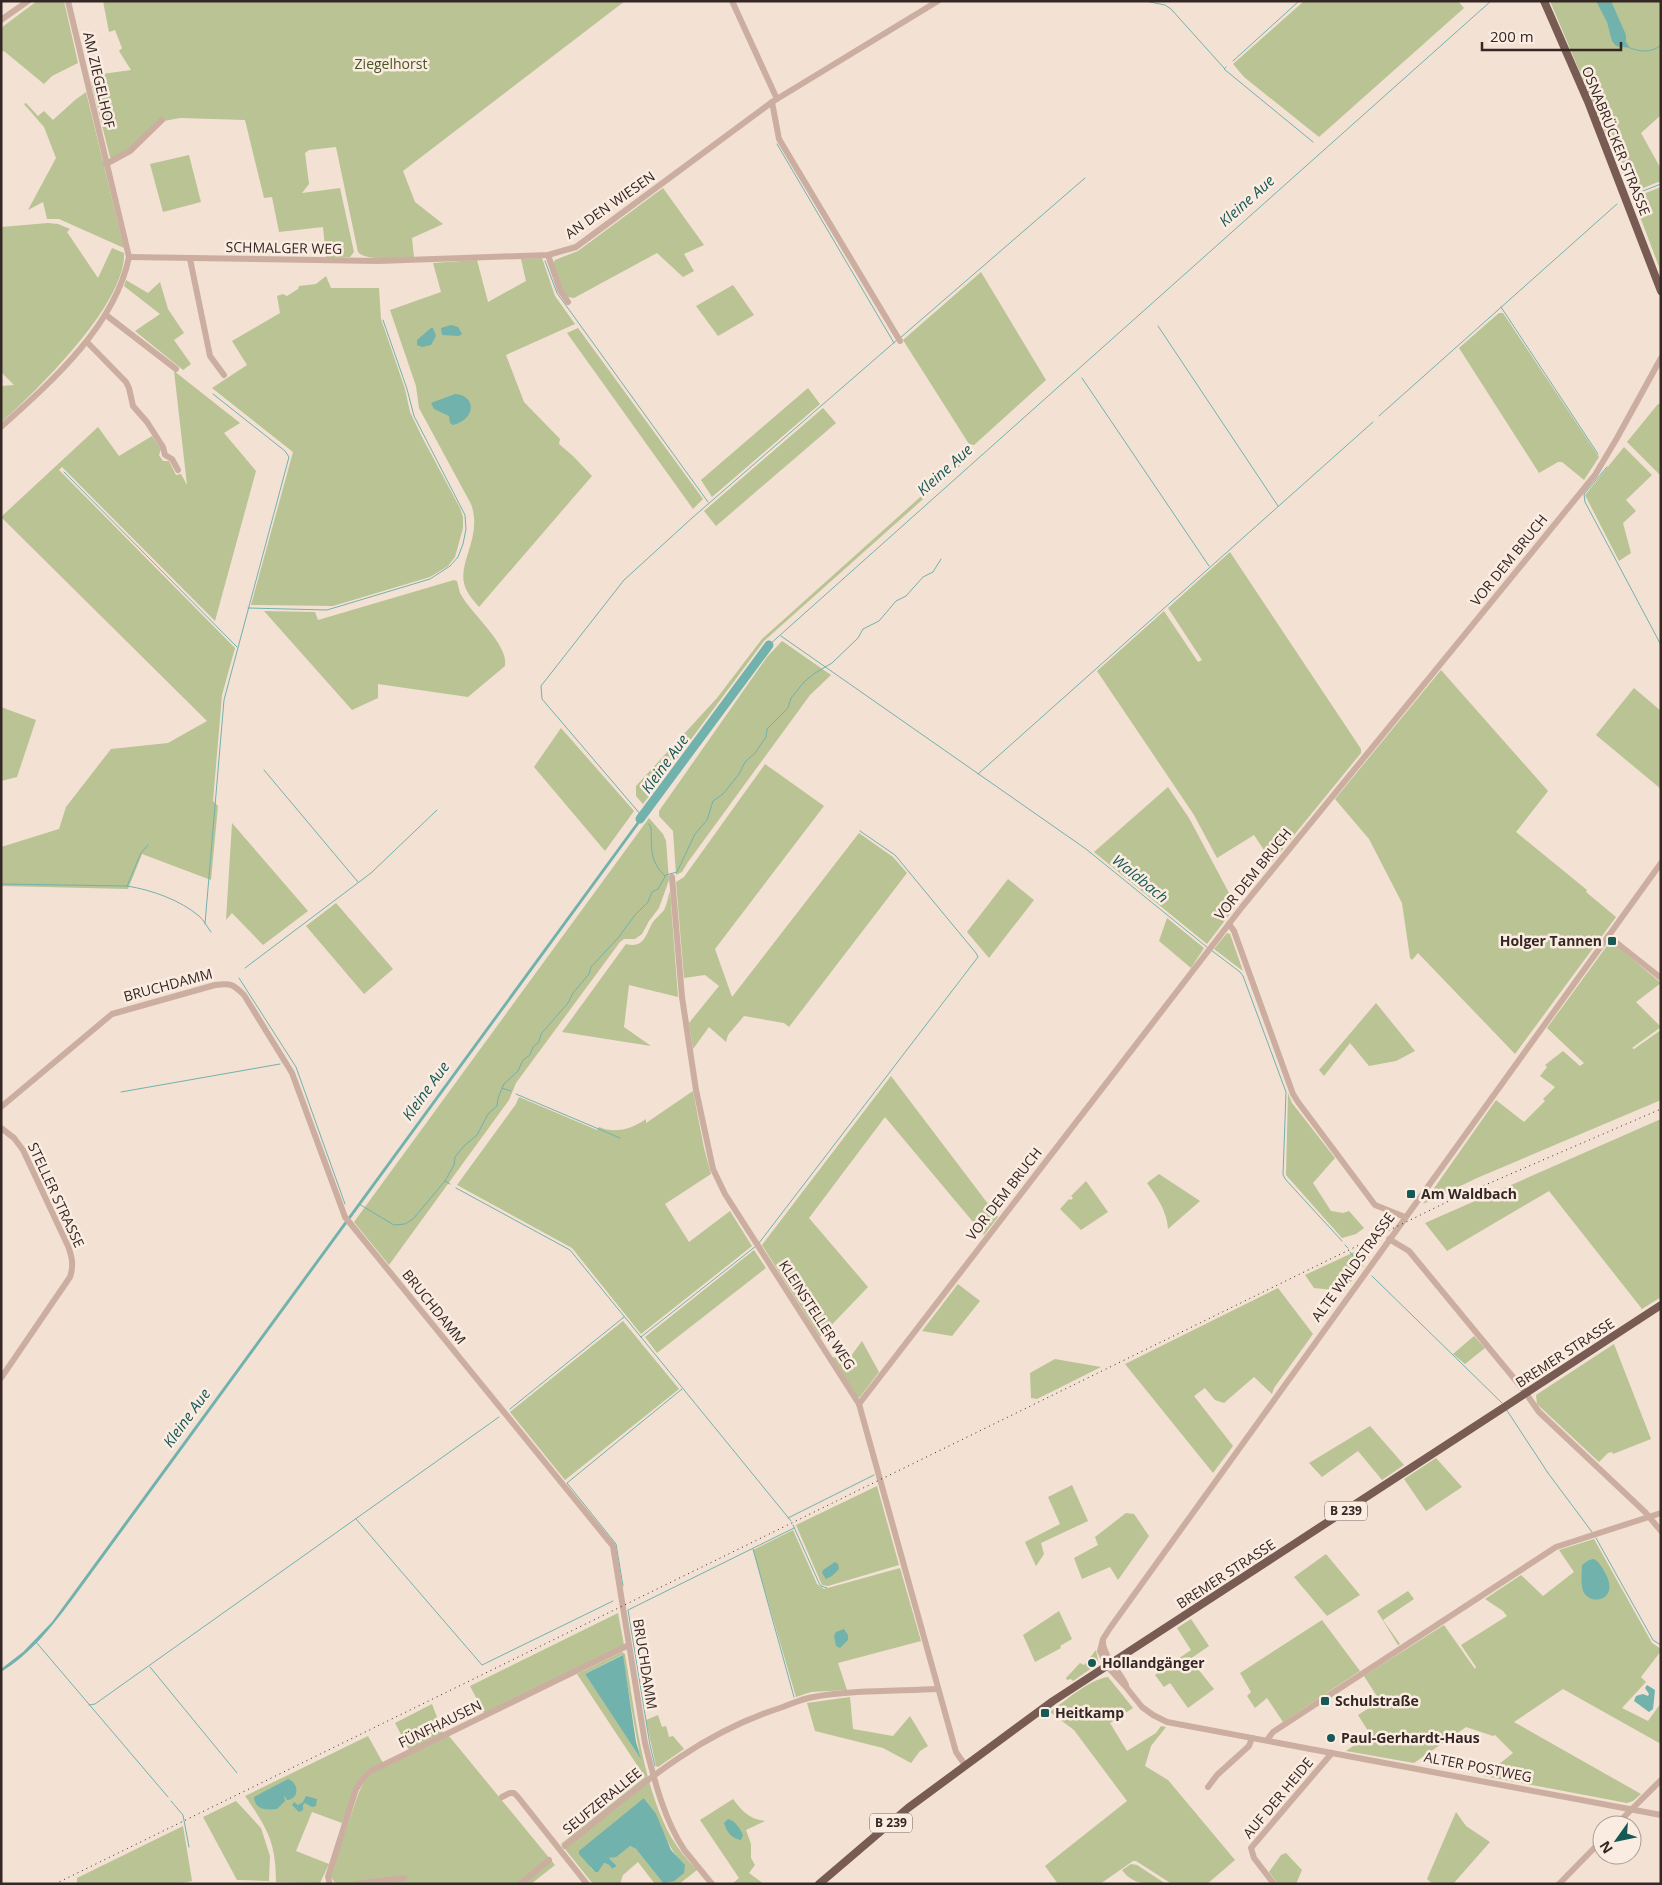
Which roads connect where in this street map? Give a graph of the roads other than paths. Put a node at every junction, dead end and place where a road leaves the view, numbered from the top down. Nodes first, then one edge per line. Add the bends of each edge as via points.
1 (28, 1) edge
2 (68, 1) edge
3 (732, 1) edge
4 (938, 1) edge
5 (1544, 1) edge
6 (1, 20) edge
7 (774, 101) junction
8 (162, 120) dead end
9 (106, 164) junction
10 (548, 255) junction
11 (129, 257) junction
12 (190, 259) junction
13 (378, 261) joint
14 (1661, 291) edge
15 (568, 302) dead end
16 (106, 315) junction
17 (899, 339) dead end
18 (86, 342) junction
19 (1661, 358) edge
20 (176, 369) dead end
21 (224, 375) dead end
22 (1, 427) edge
23 (178, 470) dead end
24 (1661, 864) edge
25 (672, 877) dead end
26 (1229, 924) junction
27 (1608, 936) junction
28 (1661, 978) edge
29 (1, 1107) edge
30 (1, 1128) edge
31 (1405, 1217) junction
32 (1389, 1239) junction
33 (1661, 1305) edge
34 (1, 1378) edge
35 (1526, 1393) junction
36 (859, 1404) junction
37 (1661, 1513) edge
38 (1650, 1517) junction
39 (1661, 1531) edge
40 (629, 1645) junction
41 (1109, 1664) junction
42 (938, 1689) junction
43 (1252, 1738) junction
44 (1267, 1740) junction
45 (1332, 1753) junction
46 (965, 1765) junction
47 (653, 1776) junction
48 (1661, 1780) edge
49 (1208, 1786) dead end
50 (502, 1797) dead end
51 (1632, 1810) junction
52 (1627, 1815) edge
53 (1661, 1815) edge
54 (566, 1846) dead end
55 (1592, 1850) edge
56 (548, 1860) dead end
57 (404, 1878) dead end
58 (330, 1884) edge
59 (356, 1884) edge
60 (520, 1884) edge
61 (588, 1884) edge
62 (712, 1884) edge
63 (819, 1884) edge
64 (1274, 1884) edge
65 (1559, 1884) edge

1 - 6 street
2 - 9 street, AM ZIEGELHOF
3 - 7 street
4 - 7 street, AN DEN WIESEN
5 - 14 main road, OSNABRÜCKER STRASSE via 1589,104
7 - 10 street, AN DEN WIESEN via 576,247
7 - 17 street via 779,139
8 - 9 street via 130,151
9 - 11 street, AM ZIEGELHOF
10 - 13 street, AN DEN WIESEN
10 - 15 street via 560,290
11 - 12 street, SCHMALGER WEG
11 - 16 street
12 - 13 street, SCHMALGER WEG
12 - 21 street via 210,356
16 - 18 street
16 - 20 street
18 - 22 street
18 - 23 street via 126,382 133,406
19 - 26 street, VOR DEM BRUCH via 1594,475
24 - 27 street, ALTE WALDSTRASSE
25 - 36 street, KLEINSTELLER WEG via 682,997 696,1090 713,1169 757,1245
26 - 31 street via 1293,1094 1375,1205
26 - 36 street, VOR DEM BRUCH
27 - 28 street
27 - 31 street, ALTE WALDSTRASSE
29 - 40 street, BRUCHDAMM via 112,1014 215,985 229,983 236,987 286,1061 345,1217 607,1538 614,1552
30 - 34 street, STELLER STRASSE via 23,1150 68,1246 73,1269
31 - 32 street, ALTE WALDSTRASSE
32 - 35 street via 1409,1251
32 - 41 street, ALTE WALDSTRASSE via 1103,1638 1100,1651
33 - 35 main road, BREMER STRASSE / B 239
35 - 38 street via 1539,1412
35 - 41 main road, BREMER STRASSE / B 239
36 - 42 street, KLEINSTELLER WEG
37 - 38 street
38 - 39 street
38 - 44 street via 1556,1547 1273,1732
40 - 47 street, BRUCHDAMM
40 - 58 street, FÜNFHAUSEN via 371,1771 356,1789 328,1877
41 - 43 street, ALTER POSTWEG via 1142,1707 1153,1716 1167,1722
41 - 46 main road, BREMER STRASSE / B 239
42 - 46 street, KLEINSTELLER WEG via 956,1752
42 - 47 street, SEUFZERALLEE via 812,1697 731,1727 696,1746
43 - 44 street, ALTER POSTWEG
43 - 49 street via 1249,1746
44 - 45 street, ALTER POSTWEG
45 - 51 street, ALTER POSTWEG
45 - 64 street, AUF DER HEIDE via 1251,1848 1254,1858
46 - 63 main road, BREMER STRASSE / B 239 via 908,1808
47 - 54 street, SEUFZERALLEE
47 - 62 street, BRUCHDAMM via 670,1824 685,1850
48 - 51 street
50 - 61 street via 514,1793 518,1797
51 - 52 street
51 - 53 street, ALTER POSTWEG
55 - 65 street
56 - 60 street
57 - 59 street

